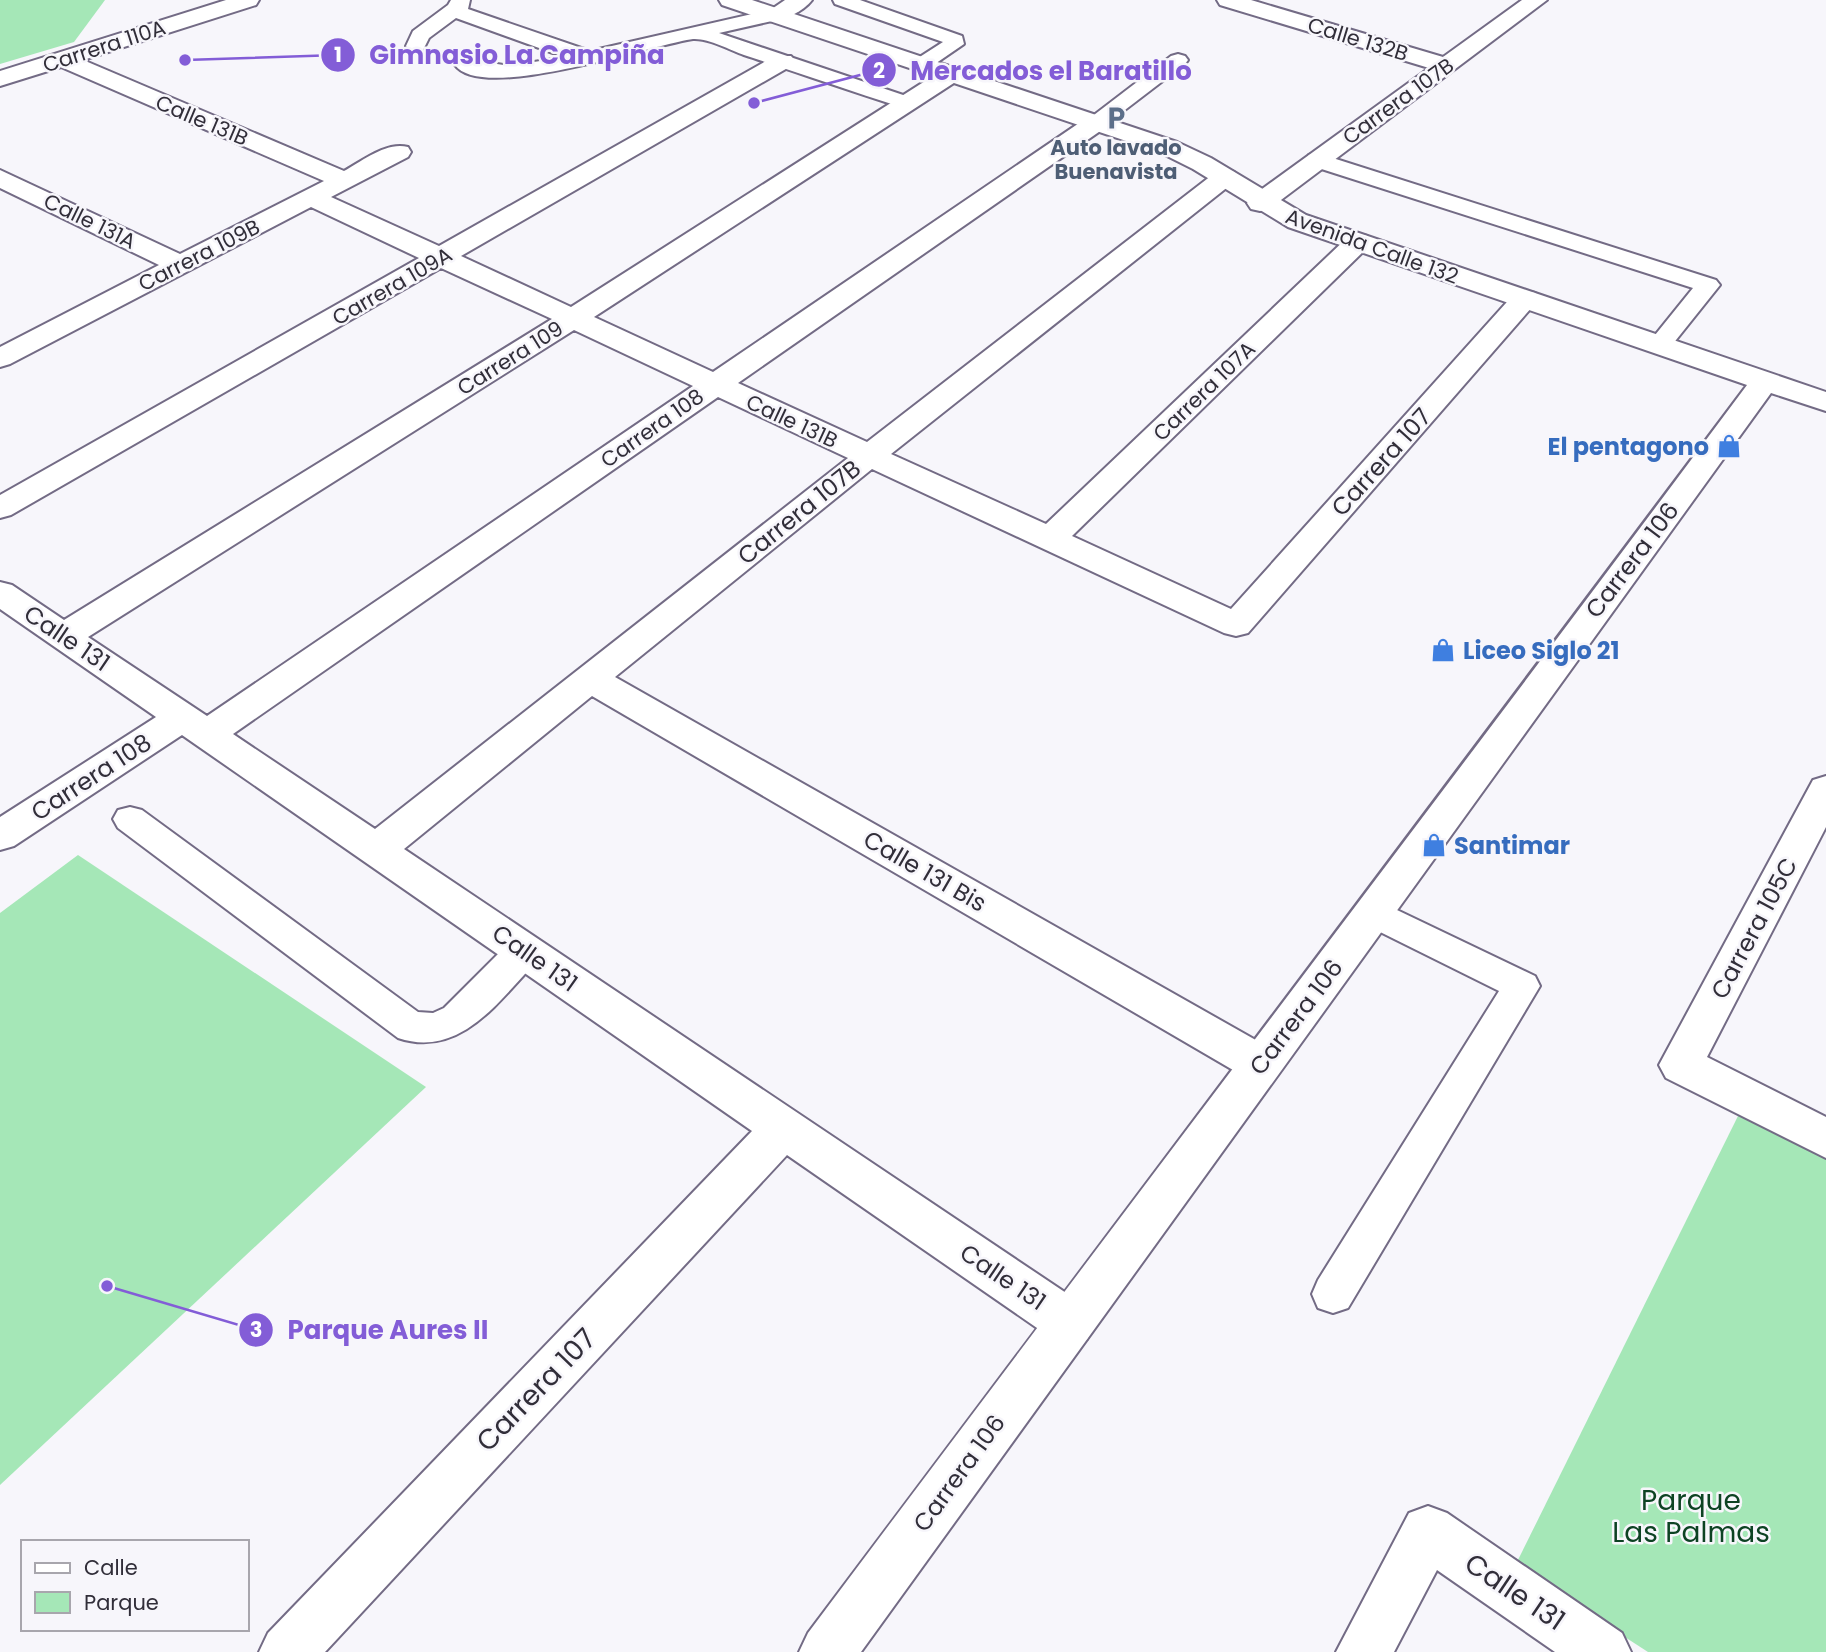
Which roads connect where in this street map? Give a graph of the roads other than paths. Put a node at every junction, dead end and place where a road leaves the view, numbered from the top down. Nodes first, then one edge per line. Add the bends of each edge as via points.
1 (248, 0) edge
2 (730, 0) edge
3 (801, 0) edge
4 (842, 0) edge
5 (1228, 0) edge
6 (1536, 0) edge
7 (459, 4) edge
8 (774, 15) junction
9 (696, 33) junction
10 (416, 46) dead end
11 (590, 57) junction
12 (61, 59) junction
13 (1178, 60) dead end
14 (783, 61) junction
15 (922, 64) junction
16 (465, 65) dead end
17 (1447, 66) junction
18 (952, 74) junction
19 (4, 89) edge
20 (908, 103) junction
21 (1097, 122) junction
22 (399, 152) dead end
23 (1317, 160) junction
24 (1225, 177) junction
25 (0, 178) edge
26 (344, 180) junction
27 (310, 197) junction
28 (1260, 203) junction
29 (1358, 242) junction
30 (441, 258) junction
31 (180, 265) junction
32 (1525, 299) junction
33 (572, 319) junction
34 (1659, 345) junction
35 (0, 358) edge
36 (1765, 381) junction
37 (714, 385) junction
38 (1826, 402) edge
39 (869, 456) junction
40 (0, 508) edge
41 (1050, 539) junction
42 (0, 593) edge
43 (1236, 625) joint
44 (64, 636) junction
45 (590, 679) junction
46 (194, 726) junction
47 (1826, 790) edge
48 (130, 819) dead end
49 (0, 836) edge
50 (376, 850) junction
51 (1374, 913) junction
52 (525, 950) junction
53 (1260, 1063) junction
54 (784, 1128) junction
55 (1826, 1139) edge
56 (1333, 1294) dead end
57 (1070, 1323) junction
58 (287, 1652) edge
59 (827, 1652) edge
60 (1364, 1652) edge
61 (1603, 1652) edge

1 - 12 street, Carrera 110A
2 - 8 street, Avenida Calle 132
3 - 8 street
4 - 15 lane via 955,40
5 - 17 street, Calle 132B
6 - 17 street, Carrera 107B
7 - 10 lane via 420,36
7 - 11 lane via 458,12
8 - 9 lane
8 - 15 street, Avenida Calle 132
9 - 11 lane
9 - 14 lane
11 - 16 lane via 502,73
12 - 19 street, Carrera 110A via 31,69
12 - 26 street, Calle 131B
13 - 21 lane
14 - 20 lane
14 - 30 street, Carrera 109A
15 - 18 street, Avenida Calle 132
17 - 23 street, Carrera 107B
18 - 20 street, Carrera 109
18 - 21 street, Avenida Calle 132
20 - 33 street, Carrera 109
21 - 24 street, Avenida Calle 132 via 1188,155
21 - 37 street, Carrera 108
22 - 26 street, Carrera 109B
23 - 28 street, Carrera 107B
23 - 34 lane via 1708,285
24 - 28 street, Avenida Calle 132
24 - 39 street, Carrera 107B
25 - 31 street, Calle 131A
26 - 27 street, Carrera 109B
27 - 30 street, Calle 131B
27 - 31 street, Carrera 109B
28 - 29 street, Avenida Calle 132
29 - 32 street, Avenida Calle 132
29 - 41 street, Carrera 107A
30 - 33 street, Calle 131B
30 - 40 street, Carrera 109A
31 - 35 street, Carrera 109B
32 - 34 street, Avenida Calle 132
32 - 43 street, Carrera 107
33 - 37 street, Calle 131B
33 - 44 street, Carrera 109
34 - 36 street, Avenida Calle 132
36 - 38 street, Avenida Calle 132
36 - 51 street, Carrera 106
37 - 39 street, Calle 131B
37 - 46 street, Carrera 108
39 - 41 street, Calle 131B
39 - 45 street, Carrera 107B
41 - 43 street, Calle 131B
42 - 44 street, Calle 131
44 - 46 street, Calle 131
45 - 50 street, Carrera 107B
45 - 53 street, Calle 131 Bis
46 - 49 street, Carrera 108
46 - 50 street, Calle 131
47 - 55 street, Carrera 105C via 1681,1065
48 - 52 lane via 411,1027 435,1028 457,1019
50 - 52 street, Calle 131
51 - 53 street, Carrera 106
51 - 56 lane via 1522,986
52 - 54 street, Calle 131
53 - 57 street, Carrera 106
54 - 57 street, Calle 131
54 - 58 street, Carrera 107
57 - 59 street, Carrera 106
60 - 61 street, Calle 131 via 1428,1532

